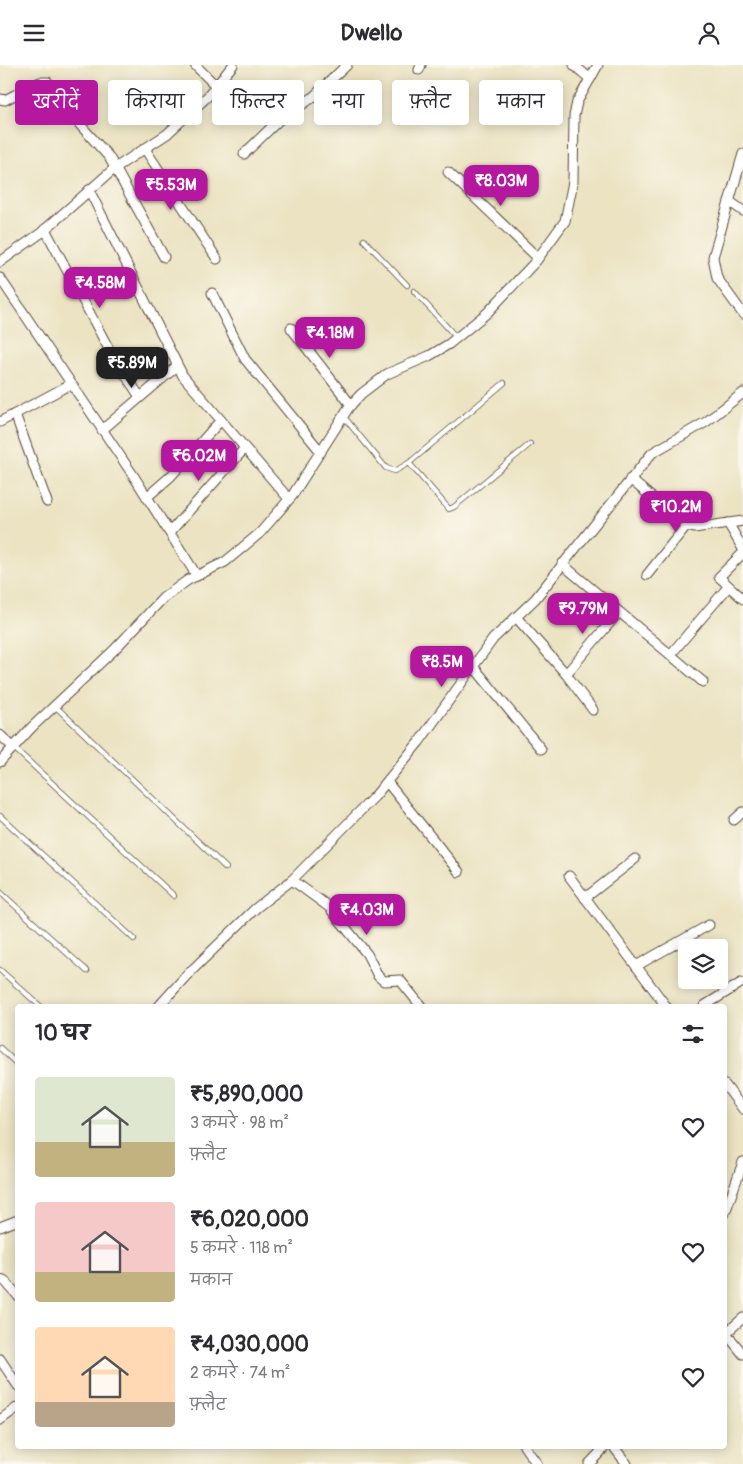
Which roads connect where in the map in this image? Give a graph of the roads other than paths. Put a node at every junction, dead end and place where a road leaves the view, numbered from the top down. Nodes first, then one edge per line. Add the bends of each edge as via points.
1 (195, 65) edge
2 (233, 65) edge
3 (347, 65) edge
4 (574, 65) edge
5 (598, 65) edge
6 (590, 79) junction
7 (221, 80) edge
8 (212, 82) edge
9 (212, 90) edge
10 (0, 99) edge
11 (145, 149) junction
12 (244, 154) dead end
13 (743, 154) edge
14 (115, 168) junction
15 (448, 172) dead end
16 (90, 190) junction
17 (729, 201) junction
18 (743, 211) edge
19 (45, 229) junction
20 (364, 240) dead end
21 (164, 257) dead end
22 (538, 258) junction
23 (217, 259) dead end
24 (0, 262) edge
25 (0, 278) edge
26 (407, 285) dead end
27 (414, 291) dead end
28 (212, 293) dead end
29 (743, 314) edge
30 (291, 328) dead end
31 (457, 338) junction
32 (177, 366) junction
33 (504, 383) dead end
34 (71, 384) junction
35 (743, 393) edge
36 (140, 397) junction
37 (350, 405) junction
38 (15, 414) junction
39 (343, 415) junction
40 (221, 420) junction
41 (0, 422) edge
42 (102, 430) junction
43 (530, 445) dead end
44 (245, 448) junction
45 (321, 452) junction
46 (410, 463) junction
47 (630, 479) junction
48 (147, 497) junction
49 (289, 499) junction
50 (47, 503) dead end
51 (743, 521) edge
52 (728, 523) junction
53 (686, 526) junction
54 (170, 532) junction
55 (743, 549) edge
56 (743, 553) edge
57 (562, 564) junction
58 (647, 575) dead end
59 (197, 576) junction
60 (728, 587) junction
61 (743, 599) edge
62 (619, 612) junction
63 (516, 617) junction
64 (672, 654) junction
65 (473, 666) junction
66 (566, 674) junction
67 (703, 682) dead end
68 (54, 705) junction
69 (593, 710) dead end
70 (0, 735) edge
71 (13, 747) junction
72 (541, 749) dead end
73 (0, 762) edge
74 (387, 782) junction
75 (743, 812) edge
76 (0, 816) edge
77 (734, 819) dead end
78 (635, 859) dead end
79 (226, 868) dead end
80 (458, 872) dead end
81 (569, 876) dead end
82 (292, 880) junction
83 (0, 892) edge
84 (174, 896) dead end
85 (585, 898) junction
86 (709, 925) dead end
87 (134, 939) dead end
88 (636, 966) junction
89 (0, 970) edge
90 (87, 971) dead end
91 (741, 983) dead end
92 (38, 1004) edge
93 (161, 1004) edge
94 (419, 1004) edge
95 (664, 1004) edge
96 (707, 1004) edge
97 (0, 1048) edge
98 (15, 1062) edge
99 (727, 1088) edge
100 (743, 1109) edge
101 (743, 1162) edge
102 (727, 1207) edge
103 (15, 1221) edge
104 (0, 1227) edge
105 (0, 1279) edge
106 (15, 1292) edge
107 (743, 1318) edge
108 (727, 1333) edge
109 (727, 1335) edge
110 (743, 1354) edge
111 (0, 1359) edge
112 (15, 1380) edge
113 (15, 1409) edge
114 (0, 1420) edge
115 (526, 1449) edge
116 (603, 1449) edge
117 (615, 1449) edge
118 (537, 1464) edge
119 (588, 1464) edge
120 (627, 1464) edge

1 - 8 street
2 - 7 street
3 - 12 street via 312,98 278,121
4 - 6 street
5 - 6 street
6 - 22 street via 577,102 574,116 570,204 565,221
9 - 11 street via 187,117
10 - 14 street via 5,100 40,82 48,82 65,108 106,153
11 - 14 street
11 - 23 street
13 - 17 street
14 - 16 street
14 - 21 street
15 - 22 street
16 - 19 street
16 - 32 street
17 - 18 street
17 - 29 street via 714,251 714,268 722,287
19 - 24 street
19 - 36 street via 99,331
20 - 26 lane
22 - 31 street via 487,313
25 - 34 street
27 - 31 lane
28 - 45 street via 245,359
30 - 37 street
31 - 37 street via 430,356 380,378
32 - 36 street
32 - 40 street
33 - 46 lane
34 - 38 street
34 - 42 street
35 - 47 street via 706,422 652,453
36 - 42 street
37 - 39 street
38 - 41 street
38 - 50 street
39 - 45 street
39 - 46 lane via 386,468 395,471
40 - 44 street
40 - 48 street via 171,476
42 - 48 street
43 - 46 lane via 449,509
44 - 49 street
44 - 54 street
45 - 49 street
47 - 53 street
47 - 57 street
48 - 54 street
49 - 59 street via 242,550 226,563
51 - 52 street
52 - 53 street via 694,528
52 - 55 street
53 - 58 street
54 - 59 street
56 - 60 street via 721,573 722,582
57 - 62 street
57 - 63 street via 535,599
59 - 68 street via 163,598 114,650
60 - 61 street
60 - 64 street
62 - 64 street
62 - 66 street
63 - 65 street via 493,639
63 - 66 street
64 - 67 street
65 - 72 street
65 - 74 street
66 - 69 street
68 - 71 street
68 - 79 lane
70 - 71 street
71 - 73 street
71 - 84 lane
74 - 80 street
74 - 82 street
75 - 77 street
76 - 87 lane
78 - 85 street
81 - 85 street
82 - 93 street via 256,908
82 - 94 street via 329,907 367,954 378,976 384,981 400,979
83 - 90 lane
85 - 88 street
86 - 88 street
88 - 95 street
89 - 92 lane
91 - 96 street
97 - 98 lane
99 - 100 street
101 - 102 street
103 - 104 street
105 - 106 street
107 - 108 street
109 - 110 street
111 - 112 street
113 - 114 street
115 - 118 street
116 - 119 street
117 - 120 street

